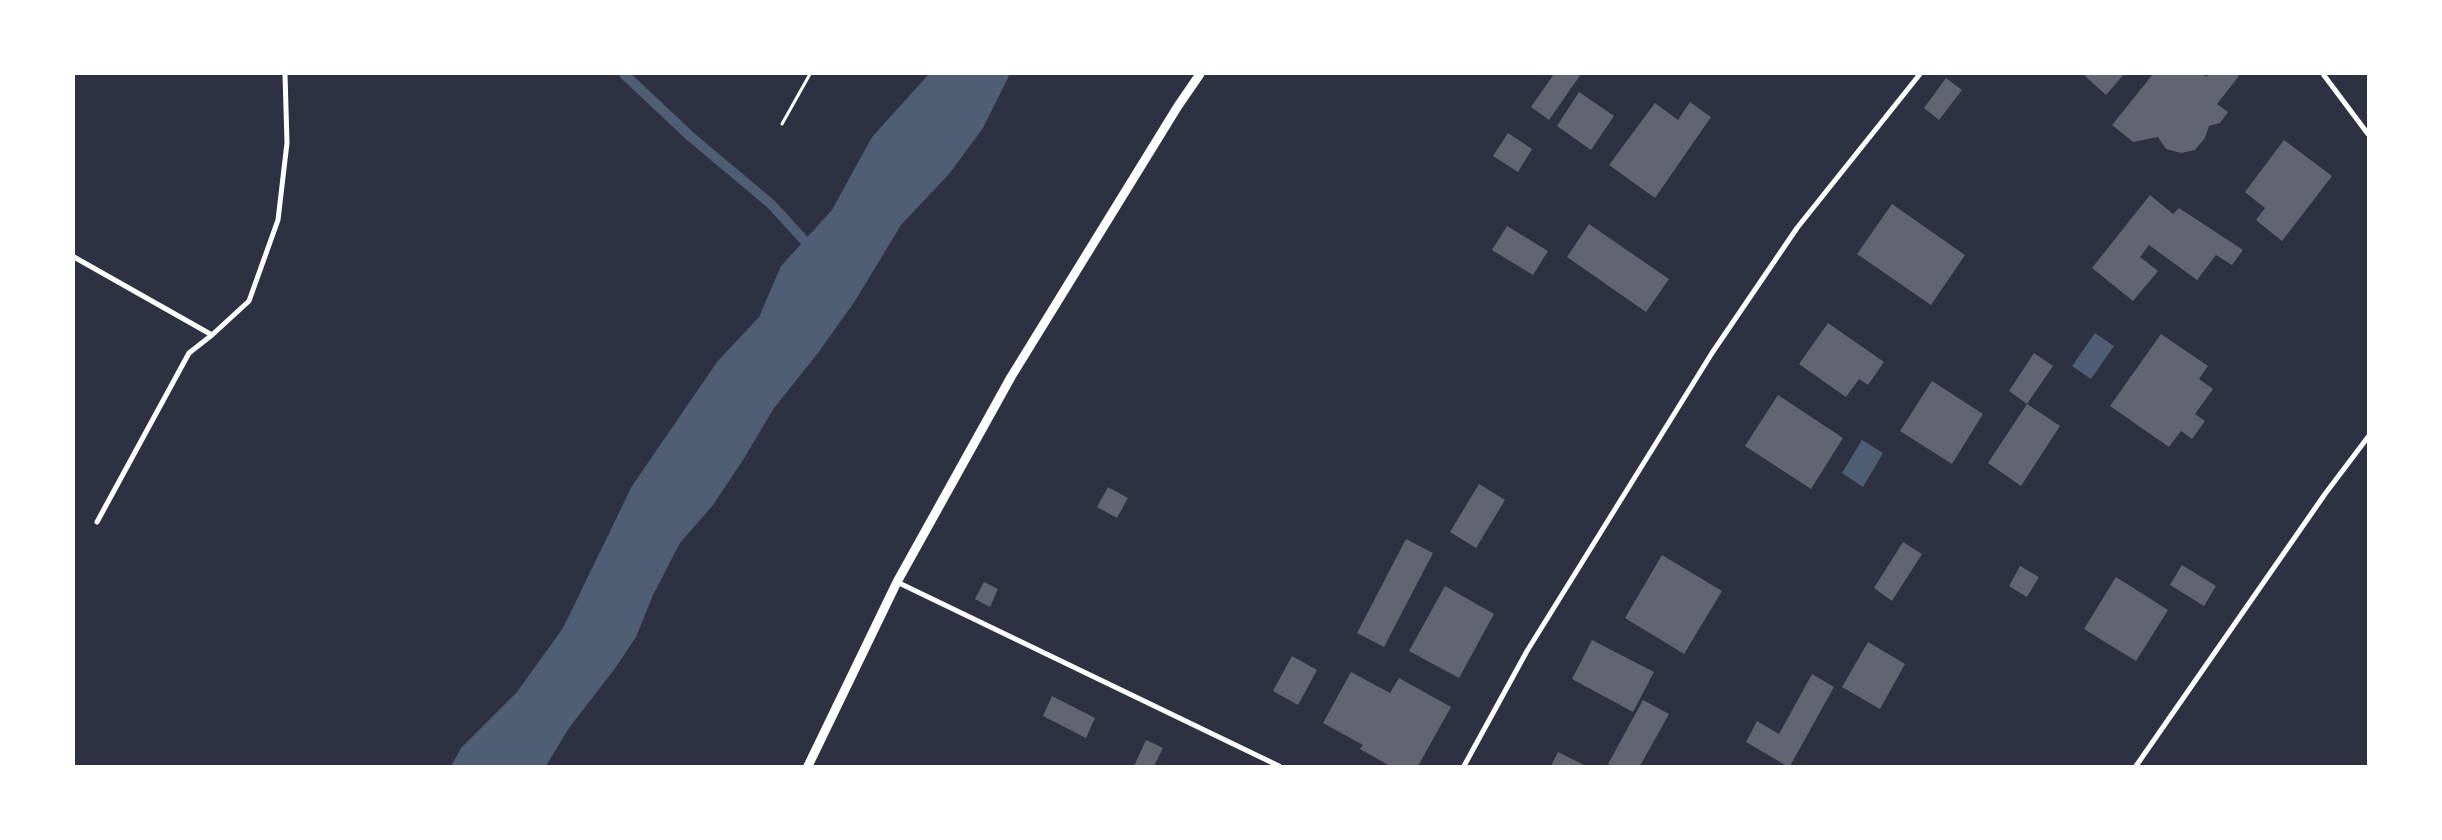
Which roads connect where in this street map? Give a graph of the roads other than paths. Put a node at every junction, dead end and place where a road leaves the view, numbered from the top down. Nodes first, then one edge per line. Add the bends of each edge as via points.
1 (285, 74) edge
2 (1200, 74) edge
3 (1920, 74) edge
4 (2323, 74) edge
5 (2368, 134) edge
6 (74, 257) edge
7 (212, 336) junction
8 (2368, 437) edge
9 (97, 522) dead end
10 (897, 582) junction
11 (808, 766) edge
12 (1279, 766) edge
13 (1464, 766) edge
14 (2136, 766) edge

1 - 7 street via 287,143 278,220 249,301
2 - 10 street via 1011,377
3 - 13 street via 1797,228 1712,353 1527,651
4 - 5 street
6 - 7 street
7 - 9 street via 189,353
8 - 14 street
10 - 11 street
10 - 12 street

